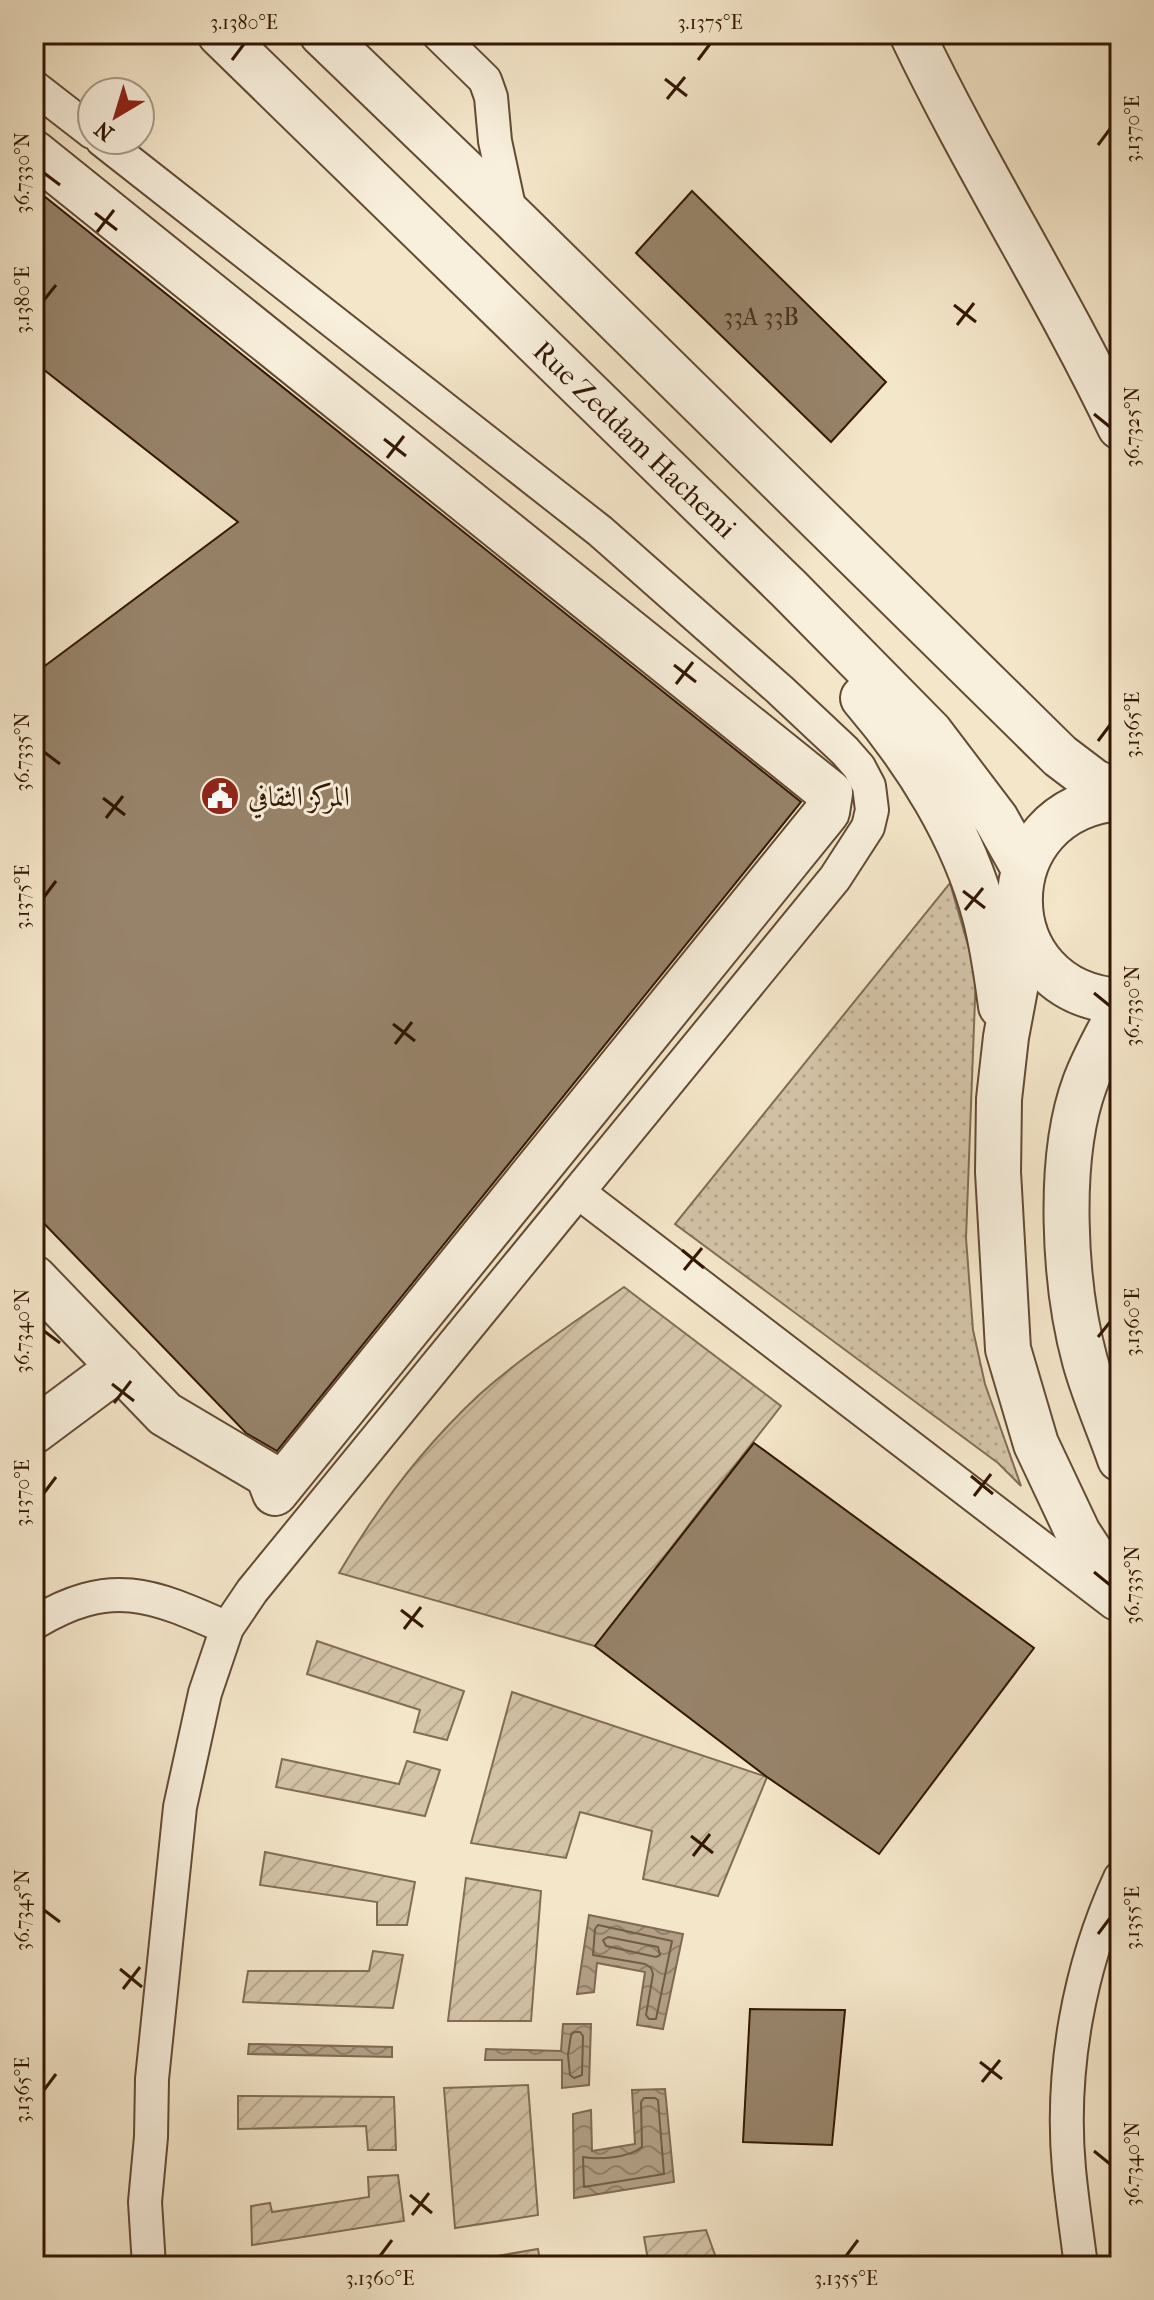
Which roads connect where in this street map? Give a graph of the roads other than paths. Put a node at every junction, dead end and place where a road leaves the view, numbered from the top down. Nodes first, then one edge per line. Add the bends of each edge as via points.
1 (220, 34) edge
2 (322, 34) edge
3 (438, 34) edge
4 (912, 34) edge
5 (34, 87) edge
6 (76, 120) edge
7 (34, 153) edge
8 (122, 156) edge
9 (511, 216) junction
10 (1120, 427) edge
11 (789, 589) junction
12 (1120, 796) edge
13 (1023, 867) junction
14 (1025, 936) junction
15 (1120, 1001) edge
16 (1120, 1011) edge
17 (1006, 1037) junction
18 (578, 1192) junction
19 (34, 1278) edge
20 (120, 1367) junction
21 (34, 1431) edge
22 (1120, 1459) edge
23 (1120, 1597) edge
24 (1120, 1608) edge
25 (34, 1623) edge
26 (227, 1628) junction
27 (1120, 1878) edge
28 (149, 2266) edge
29 (1081, 2266) edge

1 - 11 street, Rue Zeddam Hachemi
2 - 9 street
3 - 9 lane via 485,80
4 - 10 street
5 - 6 lane
7 - 20 street via 830,793 827,812 275,1493 268,1475 165,1414
8 - 18 lane via 600,531 845,751 869,786 872,810 855,850
9 - 12 street via 1060,756
11 - 13 street, Rue Zeddam Hachemi via 930,732 996,819
11 - 17 street via 809,638 890,730 945,819 984,913
12 - 13 street via 1068,812 1041,836
13 - 14 street via 1019,902
14 - 15 street via 1055,978 1100,1000
14 - 17 street
16 - 22 street via 1084,1084 1070,1147 1067,1234 1085,1362
17 - 23 street via 998,1172 1008,1349 1036,1444 1078,1533
18 - 24 lane
18 - 26 lane
19 - 20 street
20 - 21 street
25 - 26 lane via 87,1597 118,1594 178,1606
26 - 28 lane via 205,1693 178,1823 152,2079 145,2202
27 - 29 lane via 1093,1947 1071,2051 1069,2168

